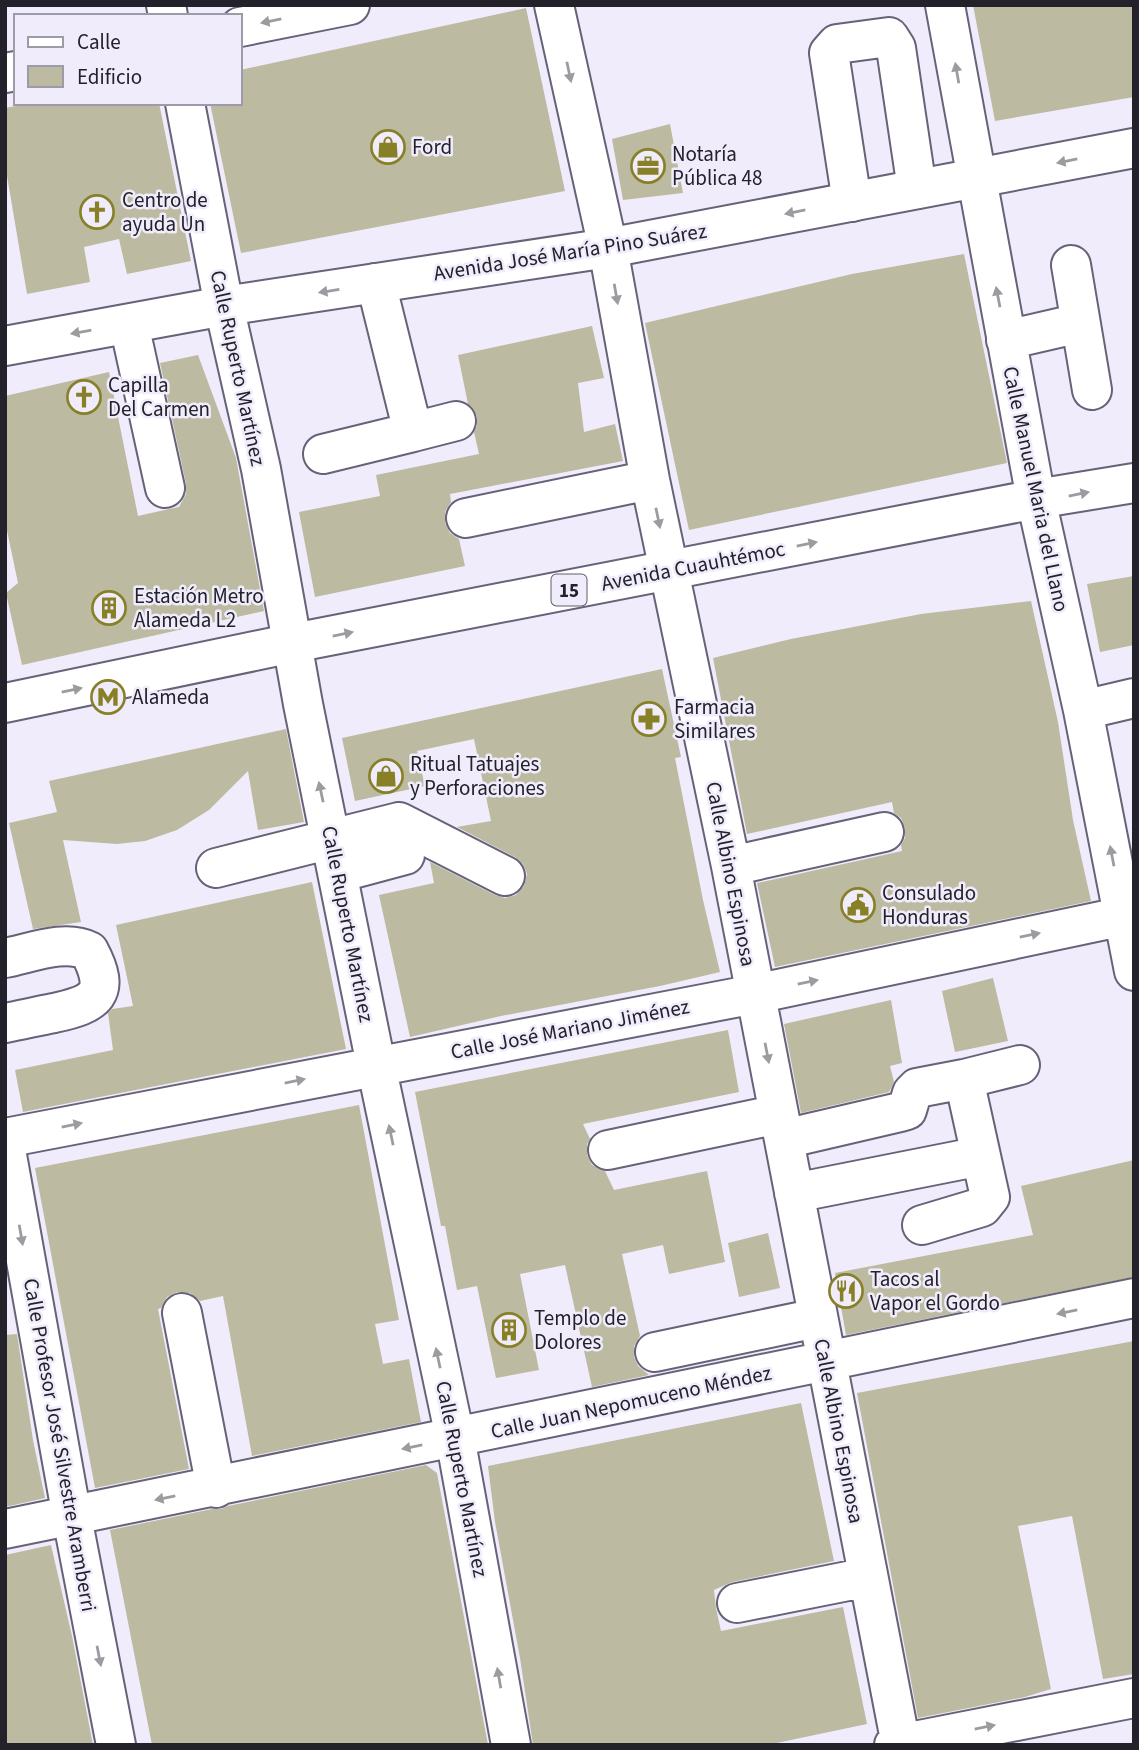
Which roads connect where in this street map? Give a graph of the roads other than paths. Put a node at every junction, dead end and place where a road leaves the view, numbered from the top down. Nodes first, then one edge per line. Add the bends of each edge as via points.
1 (350, 5) edge
2 (554, 5) edge
3 (945, 5) edge
4 (242, 27) edge
5 (185, 105) edge
6 (1134, 148) edge
7 (975, 178) junction
8 (917, 189) junction
9 (852, 202) junction
10 (608, 248) junction
11 (1071, 265) dead end
12 (376, 283) junction
13 (224, 306) junction
14 (1080, 323) junction
15 (129, 324) junction
16 (1006, 340) junction
17 (5, 346) edge
18 (1092, 390) dead end
19 (456, 421) dead end
20 (413, 432) junction
21 (323, 454) dead end
22 (650, 480) junction
23 (1134, 483) edge
24 (165, 488) dead end
25 (1036, 499) junction
26 (466, 518) dead end
27 (669, 570) junction
28 (293, 643) junction
29 (1134, 698) edge
30 (5, 703) edge
31 (1083, 710) junction
32 (884, 832) dead end
33 (334, 856) junction
34 (731, 866) junction
35 (216, 868) dead end
36 (505, 876) dead end
37 (1129, 914) edge
38 (5, 958) edge
39 (1134, 971) edge
40 (755, 994) junction
41 (5, 1023) edge
42 (376, 1065) junction
43 (1020, 1065) dead end
44 (964, 1079) junction
45 (781, 1127) junction
46 (5, 1138) edge
47 (5, 1144) edge
48 (608, 1150) dead end
49 (981, 1156) junction
50 (794, 1193) junction
51 (922, 1224) dead end
52 (1134, 1298) edge
53 (182, 1313) dead end
54 (817, 1318) junction
55 (655, 1352) dead end
56 (826, 1362) junction
57 (455, 1437) junction
58 (216, 1488) junction
59 (72, 1517) junction
60 (5, 1529) edge
61 (868, 1577) junction
62 (737, 1603) dead end
63 (1134, 1698) edge
64 (898, 1744) edge
65 (116, 1745) edge
66 (511, 1745) edge

1 -> 4 main road
2 -> 10 main road, Calle Albino Espinosa
7 -> 3 main road, Calle Manuel Maria del Llano
5 - 13 main road, Calle Ruperto Martínez
6 -> 7 main road, Avenida José María Pino Suárez
7 - 8 main road, Avenida José María Pino Suárez
16 -> 7 main road, Calle Manuel Maria del Llano
8 - 9 main road, Avenida José María Pino Suárez
8 - 9 main road via 896,48 889,37 837,44 829,53
9 -> 10 main road, Avenida José María Pino Suárez
10 - 12 main road, Avenida José María Pino Suárez
10 -> 22 main road, Calle Albino Espinosa
11 - 14 main road
12 -> 13 main road, Avenida José María Pino Suárez
12 - 20 main road
13 - 15 main road, Avenida José María Pino Suárez
13 - 28 main road, Calle Ruperto Martínez via 261,469
14 - 16 main road
14 - 18 main road
15 -> 17 main road, Avenida José María Pino Suárez
15 - 24 main road
16 - 25 main road, Calle Manuel Maria del Llano
19 - 20 main road
20 - 21 main road
22 - 26 main road
22 -> 27 main road, Calle Albino Espinosa
25 -> 23 main road, Avenida Cuauhtémoc / 15
27 -> 25 main road, Avenida Cuauhtémoc / 15
25 - 31 main road, Calle Manuel Maria del Llano
28 -> 27 main road, Avenida Cuauhtémoc / 15
27 - 34 main road, Calle Albino Espinosa
30 -> 28 main road, Avenida Cuauhtémoc / 15
33 -> 28 main road, Calle Ruperto Martínez
29 - 31 main road
37 -> 31 main road, Calle Manuel Maria del Llano
32 - 34 main road
33 - 35 main road
33 - 36 main road via 405,855 399,822
33 - 42 main road, Calle Ruperto Martínez
34 - 40 main road, Calle Albino Espinosa
37 - 39 main road, Calle Manuel Maria del Llano
40 -> 37 main road, Calle José Mariano Jiménez
38 - 41 main road via 80,946 89,951 99,977 98,990 86,1004
40 - 42 main road, Calle José Mariano Jiménez
40 -> 45 main road, Calle Albino Espinosa
46 -> 42 main road, Calle José Mariano Jiménez
57 -> 42 main road, Calle Ruperto Martínez
43 - 44 main road
44 - 45 main road via 914,1090 901,1112
44 - 49 main road
45 - 48 main road
45 - 50 main road, Calle Albino Espinosa
47 -> 59 main road, Calle Profesor José Silvestre Aramberri
49 - 50 main road
49 - 51 main road via 990,1193 986,1204
50 - 54 main road, Calle Albino Espinosa
52 -> 56 main road, Calle Juan Nepomuceno Méndez
53 - 58 main road
54 - 55 main road
54 - 56 main road, Calle Albino Espinosa
56 - 57 main road, Calle Juan Nepomuceno Méndez
56 - 61 main road, Calle Albino Espinosa
57 -> 58 main road, Calle Juan Nepomuceno Méndez
66 -> 57 main road, Calle Ruperto Martínez
58 -> 59 main road, Calle Juan Nepomuceno Méndez
59 - 60 main road, Calle Juan Nepomuceno Méndez
59 -> 65 main road, Calle Profesor José Silvestre Aramberri
61 - 62 main road
61 - 64 main road, Calle Albino Espinosa
64 -> 63 main road

